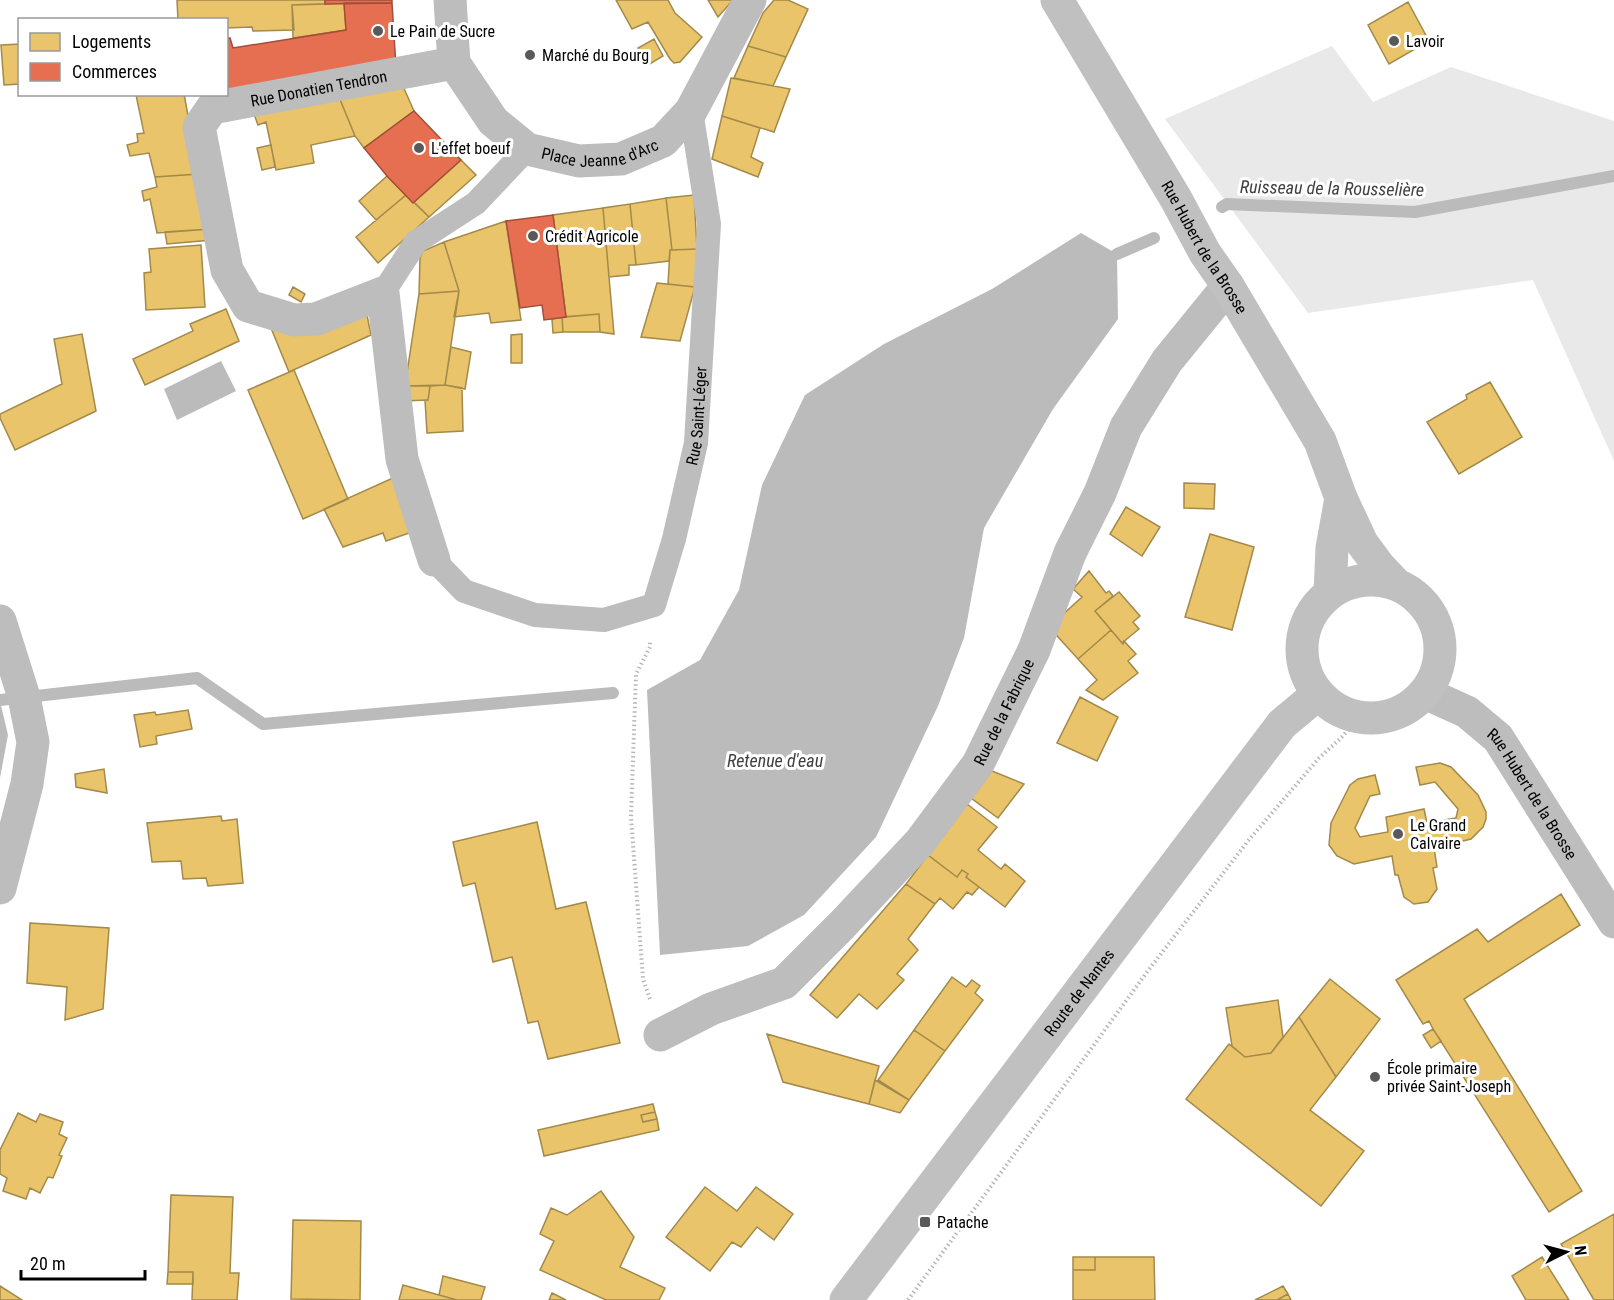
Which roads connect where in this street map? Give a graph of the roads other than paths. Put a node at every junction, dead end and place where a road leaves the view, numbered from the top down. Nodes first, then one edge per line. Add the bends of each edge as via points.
1 (450, 0) edge
2 (750, 0) edge
3 (1057, 0) edge
4 (454, 63) junction
5 (691, 111) junction
6 (527, 149) junction
7 (1228, 286) junction
8 (383, 293) junction
9 (1341, 498) junction
10 (434, 560) joint
11 (1395, 583) junction
12 (1330, 593) junction
13 (0, 621) edge
14 (1425, 693) junction
15 (1318, 694) junction
16 (2, 877) edge
17 (1614, 922) edge
18 (660, 1035) road end
19 (846, 1300) edge

1 - 4 street
2 - 5 street
3 - 7 main road, Rue Hubert de la Brosse
4 - 6 street, Place Jeanne d'Arc via 493,121
4 - 8 street, Rue Donatien Tendron via 212,108 199,126 227,270 248,306 294,320 316,320
5 - 6 street, Place Jeanne d'Arc via 663,141 621,159 579,161
5 - 10 lane, Rue Saint-Léger via 709,224 696,443 654,605 604,620 535,615 464,591
6 - 8 lane via 477,203 416,242
7 - 9 main road, Rue Hubert de la Brosse via 1320,441
7 - 18 street, Rue de la Fabrique via 1167,361 1125,426 1100,493 1070,553 1034,650 978,764 920,842 784,983 711,1010
8 - 10 street via 402,459
9 - 11 main road, Rue Hubert de la Brosse via 1362,543
9 - 12 main road via 1332,548
11 - 12 main road via 1373,579 1350,582
11 - 14 main road via 1418,597 1433,618 1441,643 1438,669
12 - 15 main road via 1314,609 1303,641 1307,675
13 - 16 street via 24,697 33,742 27,784
14 - 15 main road via 1407,709 1384,717 1359,717 1336,709
14 - 17 street, Rue Hubert de la Brosse via 1467,712 1498,738
15 - 19 main road, Route de Nantes via 1282,724

